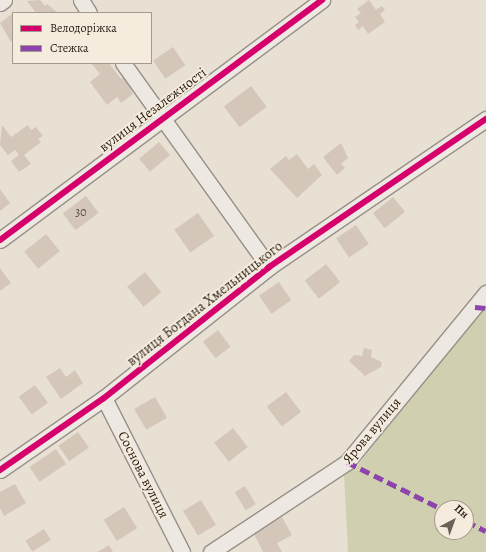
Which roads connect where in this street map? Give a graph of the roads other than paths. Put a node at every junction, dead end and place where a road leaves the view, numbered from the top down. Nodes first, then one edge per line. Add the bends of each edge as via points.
1 (4, 0) edge
2 (81, 0) edge
3 (322, 0) edge
4 (0, 3) edge
5 (88, 12) edge
6 (124, 64) edge
7 (160, 119) junction
8 (486, 119) edge
9 (0, 240) edge
10 (269, 267) junction
11 (486, 293) edge
12 (104, 398) junction
13 (0, 470) edge
14 (182, 552) edge
15 (211, 552) edge

1 - 4 street
2 - 5 street
3 - 7 street, вулиця Незалежності
6 - 7 street
7 - 9 street, вулиця Незалежності
7 - 10 street
8 - 10 street, вулиця Богдана Хмельницького
10 - 12 street, вулиця Богдана Хмельницького
11 - 15 street, Ярова вулиця via 347,462
12 - 13 street, вулиця Богдана Хмельницького
12 - 14 street, Соснова вулиця

